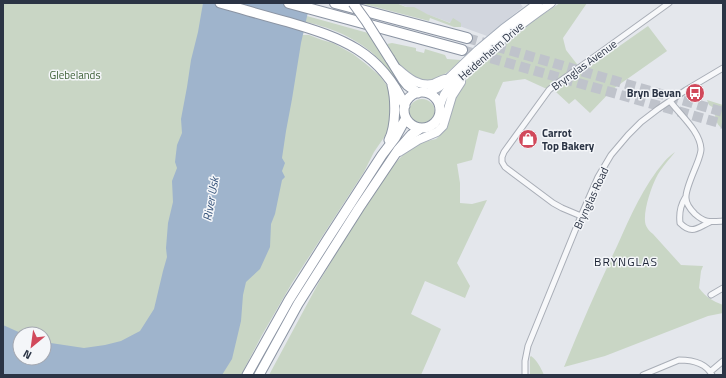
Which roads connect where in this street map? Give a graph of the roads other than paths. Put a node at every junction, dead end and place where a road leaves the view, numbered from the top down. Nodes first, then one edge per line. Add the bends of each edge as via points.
1 (220, 3) edge
2 (288, 3) edge
3 (335, 3) edge
4 (538, 3) edge
5 (551, 3) edge
6 (669, 3) edge
7 (351, 5) edge
8 (467, 38) tunnel mouth
9 (462, 50) tunnel mouth
10 (393, 62) junction
11 (471, 66) junction
12 (723, 68) edge
13 (451, 76) junction
14 (390, 79) junction
15 (418, 93) junction
16 (428, 93) junction
17 (670, 101) junction
18 (405, 106) junction
19 (440, 106) junction
20 (406, 118) junction
21 (421, 128) junction
22 (382, 156) junction
23 (394, 156) junction
24 (685, 198) junction
25 (581, 216) junction
26 (723, 221) edge
27 (710, 222) junction
28 (723, 288) edge
29 (711, 295) dead end
30 (723, 361) edge
31 (711, 373) edge
32 (247, 375) edge
33 (259, 375) edge
34 (525, 375) edge
35 (644, 375) edge

1 - 14 highway via 327,34 366,55
2 - 9 highway
3 - 7 highway
4 - 13 main road, Heidenheim Drive via 498,33
5 - 11 main road, Heidenheim Drive
6 - 25 street, Brynglas Avenue via 556,84 534,109 502,157 504,166 553,203
7 - 8 highway
7 - 10 highway, bridge via 366,21
10 - 13 main road via 407,78 424,84 432,84
10 - 15 highway via 407,85
11 - 19 main road, Heidenheim Drive via 445,94
11 - 23 main road via 452,96 442,126 437,132 411,143
12 - 17 street, Brynglas Road
13 - 16 main road, Heidenheim Drive
14 - 18 highway
14 - 22 highway via 394,94 394,122
15 - 16 highway
15 - 18 highway via 410,97
16 - 19 highway via 436,98
17 - 24 street via 695,130 701,150
17 - 25 street, Brynglas Road via 641,122 611,155
18 - 20 highway
19 - 21 highway via 438,120 430,127
20 - 21 highway via 416,128
20 - 22 highway
21 - 23 highway via 411,135
22 - 32 highway via 293,293
23 - 33 highway via 298,304
24 - 27 street via 694,213
24 - 27 street via 679,214 680,223 686,229 696,230
25 - 34 street, Brynglas Road via 528,346
26 - 27 street
28 - 29 street
30 - 31 street
31 - 35 street via 700,364 679,360

